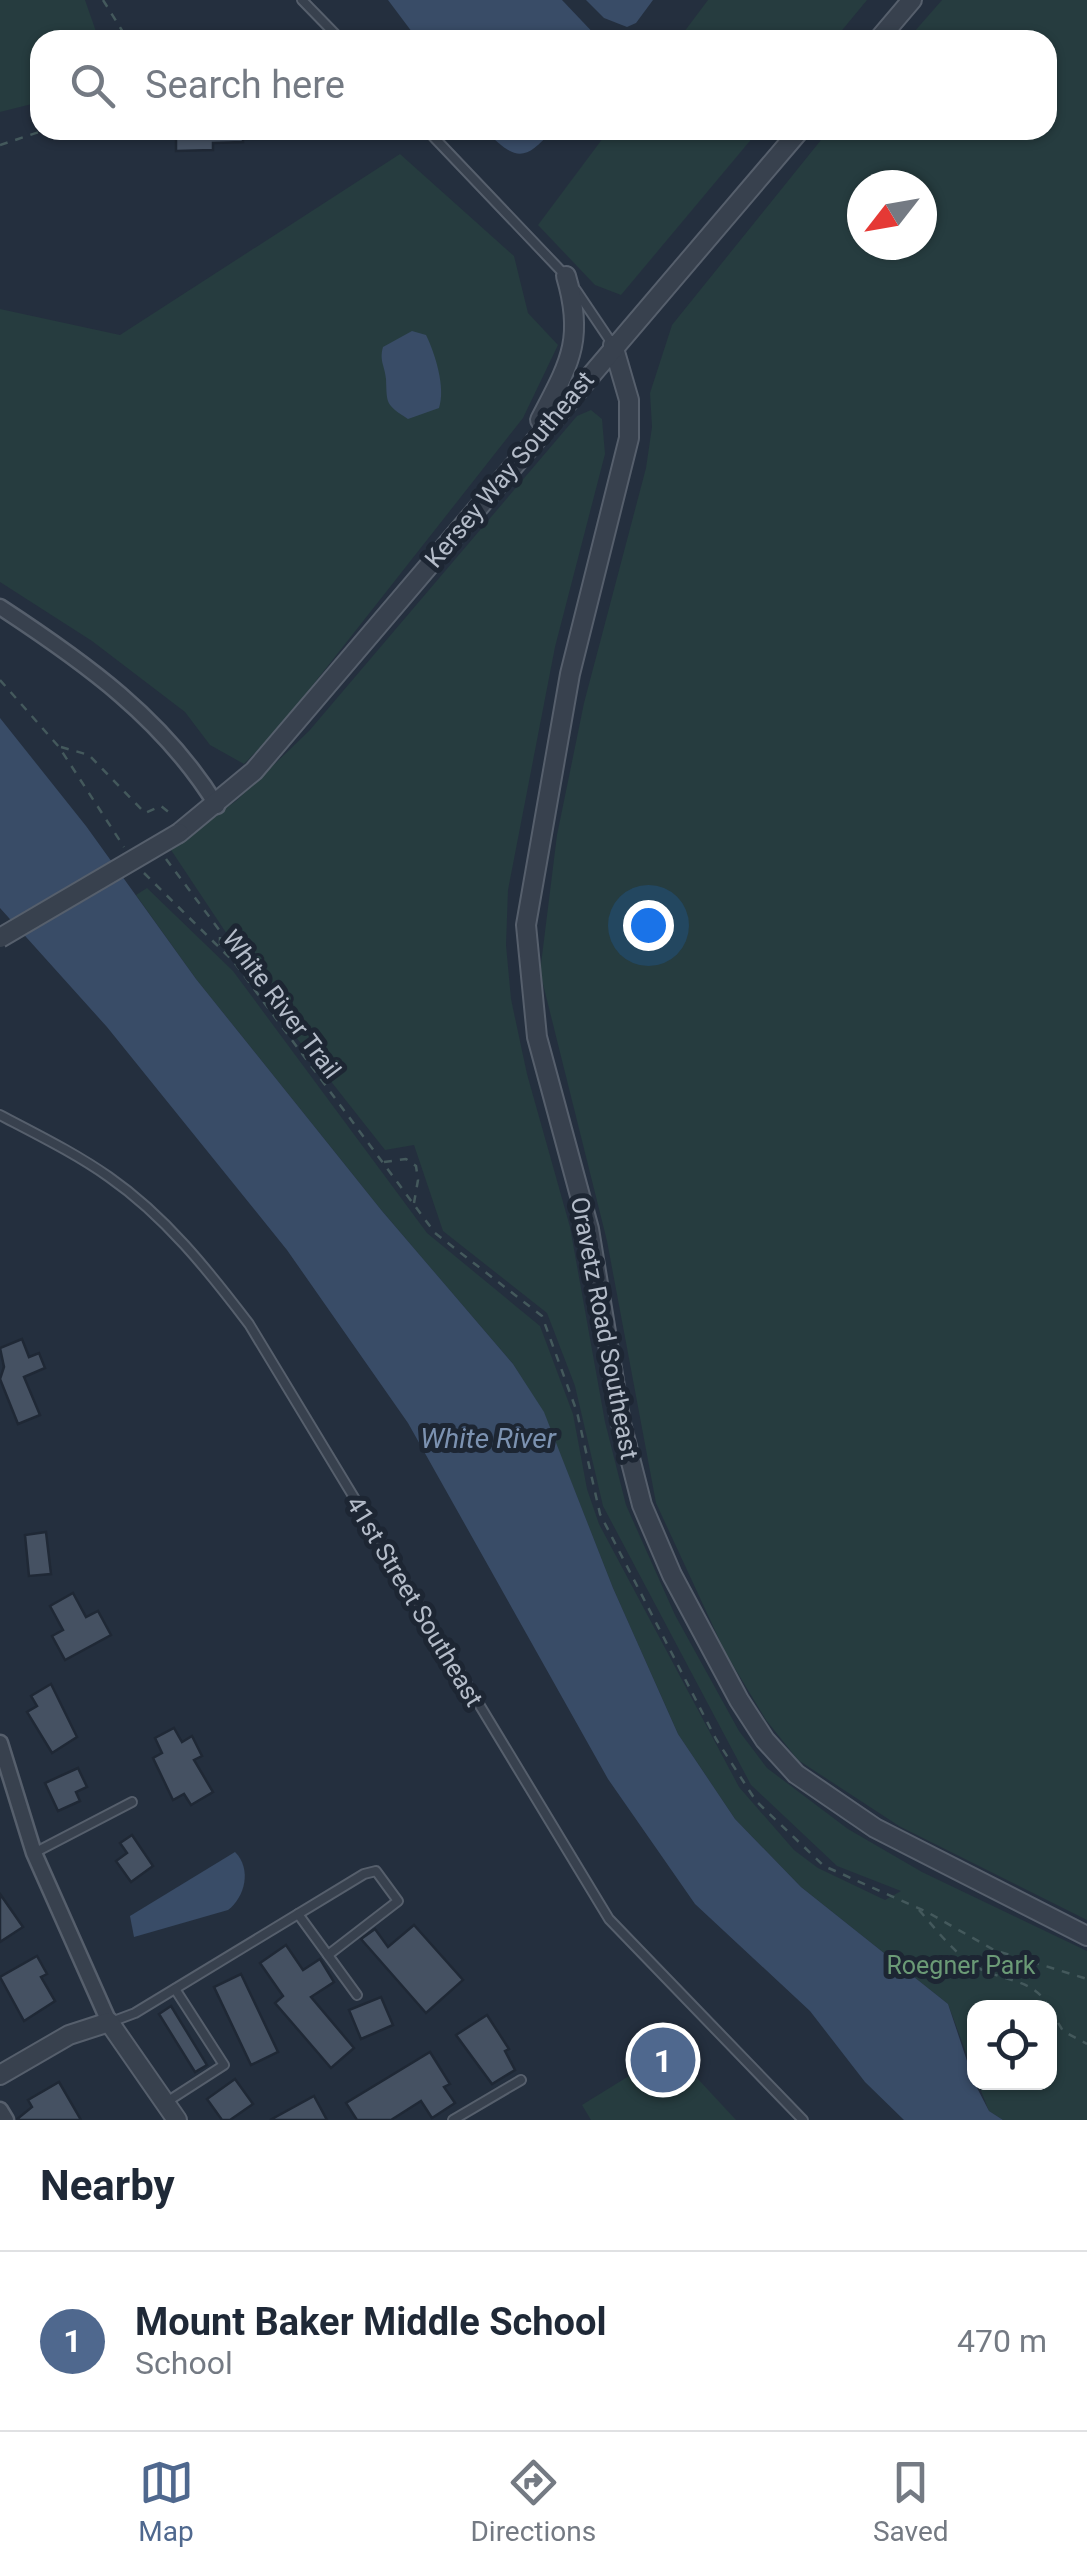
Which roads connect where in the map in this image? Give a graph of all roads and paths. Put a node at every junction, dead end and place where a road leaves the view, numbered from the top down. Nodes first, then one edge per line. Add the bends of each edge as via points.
1 (103, 0) edge
2 (302, 0) edge
3 (912, 0) edge
4 (122, 30) edge
5 (331, 30) edge
6 (886, 30) edge
7 (30, 135) edge
8 (437, 140) edge
9 (791, 140) edge
10 (0, 146) edge
11 (566, 276) junction
12 (613, 345) junction
13 (525, 449) junction
14 (0, 608) edge
15 (0, 680) edge
16 (60, 747) junction
17 (217, 806) junction
18 (181, 832) junction
19 (158, 845) junction
20 (130, 854) dead end
21 (138, 868) dead end
22 (0, 938) edge
23 (220, 948) junction
24 (0, 1115) edge
25 (384, 1162) junction
26 (414, 1204) junction
27 (511, 1290) dead end
28 (0, 1743) edge
29 (132, 1802) dead end
30 (34, 1853) junction
31 (918, 1909) dead end
32 (298, 1914) junction
33 (1087, 1936) edge
34 (328, 1955) junction
35 (175, 1988) junction
36 (357, 1994) dead end
37 (1045, 2000) edge
38 (1057, 2021) edge
39 (110, 2022) junction
40 (1087, 2044) edge
41 (0, 2075) edge
42 (520, 2080) dead end
43 (165, 2103) junction
44 (0, 2110) edge
45 (6, 2120) edge
46 (176, 2120) edge
47 (453, 2120) edge
48 (804, 2120) edge

1 - 4 path
2 - 5 lane
3 - 6 street
7 - 10 path
8 - 11 lane
9 - 12 street, Kersey Way Southeast
11 - 12 lane
11 - 13 street via 578,328 573,354
12 - 13 street, Kersey Way Southeast
12 - 33 street, Oravetz Road Southeast via 629,400 629,438 570,674 526,925 537,1037 589,1229 633,1474 654,1536 704,1636 765,1740 796,1774 875,1828
13 - 17 street, Kersey Way Southeast via 254,772
14 - 17 street via 105,678 194,768
15 - 16 path
16 - 18 path via 89,755 141,810 166,807
16 - 20 path
17 - 18 street, Kersey Way Southeast
18 - 19 street, Kersey Way Southeast, bridge
19 - 22 street, Kersey Way Southeast, bridge
19 - 23 path via 220,932
21 - 23 path, White River Trail
23 - 25 path, White River Trail
24 - 48 lane, 41st Street Southeast via 108,1176 213,1277 249,1324 610,1919
25 - 26 path, White River Trail
25 - 26 path via 416,1166
26 - 27 path, White River Trail via 435,1233
28 - 30 street
29 - 30 lane
30 - 39 street
31 - 37 path via 968,1962 1031,1985
32 - 34 lane
32 - 34 lane via 376,1871 398,1901
32 - 35 lane
34 - 36 lane
35 - 39 lane
35 - 43 lane via 224,2065
38 - 40 path
39 - 41 street via 69,2035
39 - 43 street
42 - 47 lane
43 - 46 street
44 - 45 street

